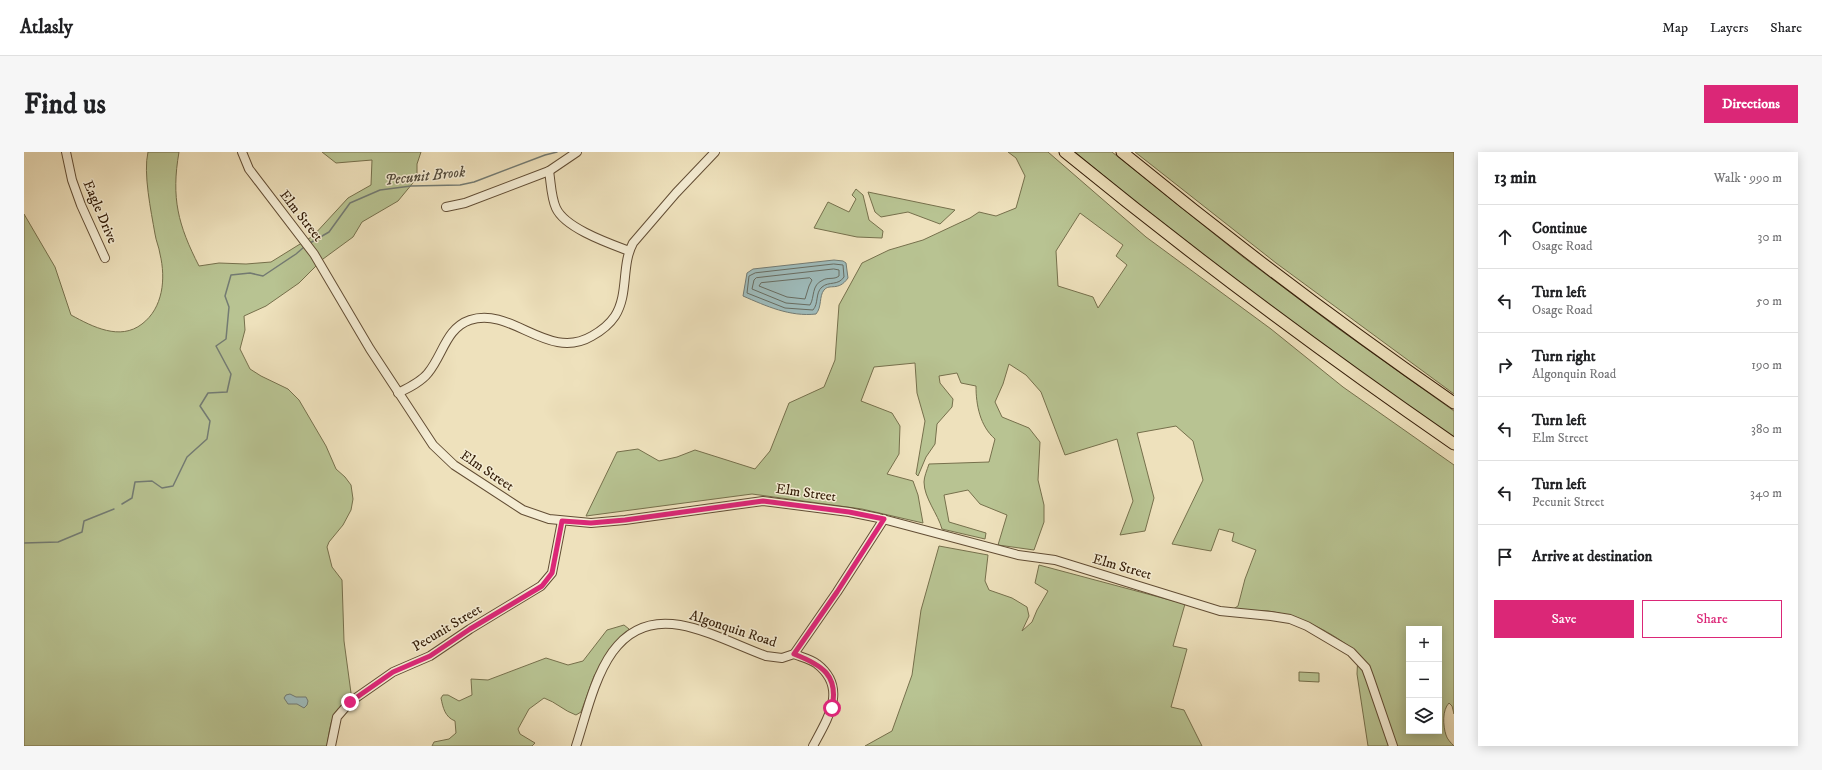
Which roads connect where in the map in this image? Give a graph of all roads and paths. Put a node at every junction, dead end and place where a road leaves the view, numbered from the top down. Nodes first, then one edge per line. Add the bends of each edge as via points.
1 (66, 152) edge
2 (242, 152) edge
3 (577, 152) edge
4 (715, 152) edge
5 (1065, 152) edge
6 (1122, 152) edge
7 (549, 171) junction
8 (446, 207) dead end
9 (629, 251) junction
10 (106, 258) dead end
11 (1368, 385) junction
12 (398, 393) junction
13 (1454, 404) edge
14 (1454, 444) edge
15 (1454, 452) edge
16 (884, 519) junction
17 (562, 521) junction
18 (794, 654) junction
19 (331, 746) edge
20 (576, 746) edge
21 (813, 746) edge
22 (1393, 746) edge

1 - 10 street, Eagle Drive via 72,180
2 - 12 street, Elm Street via 249,169 314,254
3 - 7 street
4 - 9 street via 642,232
5 - 11 highway via 1254,300
6 - 13 highway via 1266,267
7 - 8 street via 465,203
7 - 9 street via 555,207 563,219 576,228
9 - 12 street via 624,290 618,309 609,324 596,334 580,342 562,343 544,339 507,322 495,319 471,320 459,325 452,332 427,374
11 - 14 highway
11 - 15 highway via 1394,410
12 - 17 street, Elm Street via 429,440 454,465 523,510 536,516
16 - 17 street, Elm Street via 763,501 625,520 591,523
16 - 18 street, Algonquin Road
16 - 22 street, Elm Street via 1018,555 1055,560 1220,611 1280,617 1307,626 1346,648 1366,668
17 - 19 street, Pecunit Street via 552,573 542,586 430,656 393,672 350,702 337,717
18 - 20 street, Algonquin Road via 782,658 766,656 682,625 656,625 636,630 618,645 602,668
18 - 21 street via 816,662 831,680 834,698 830,713

